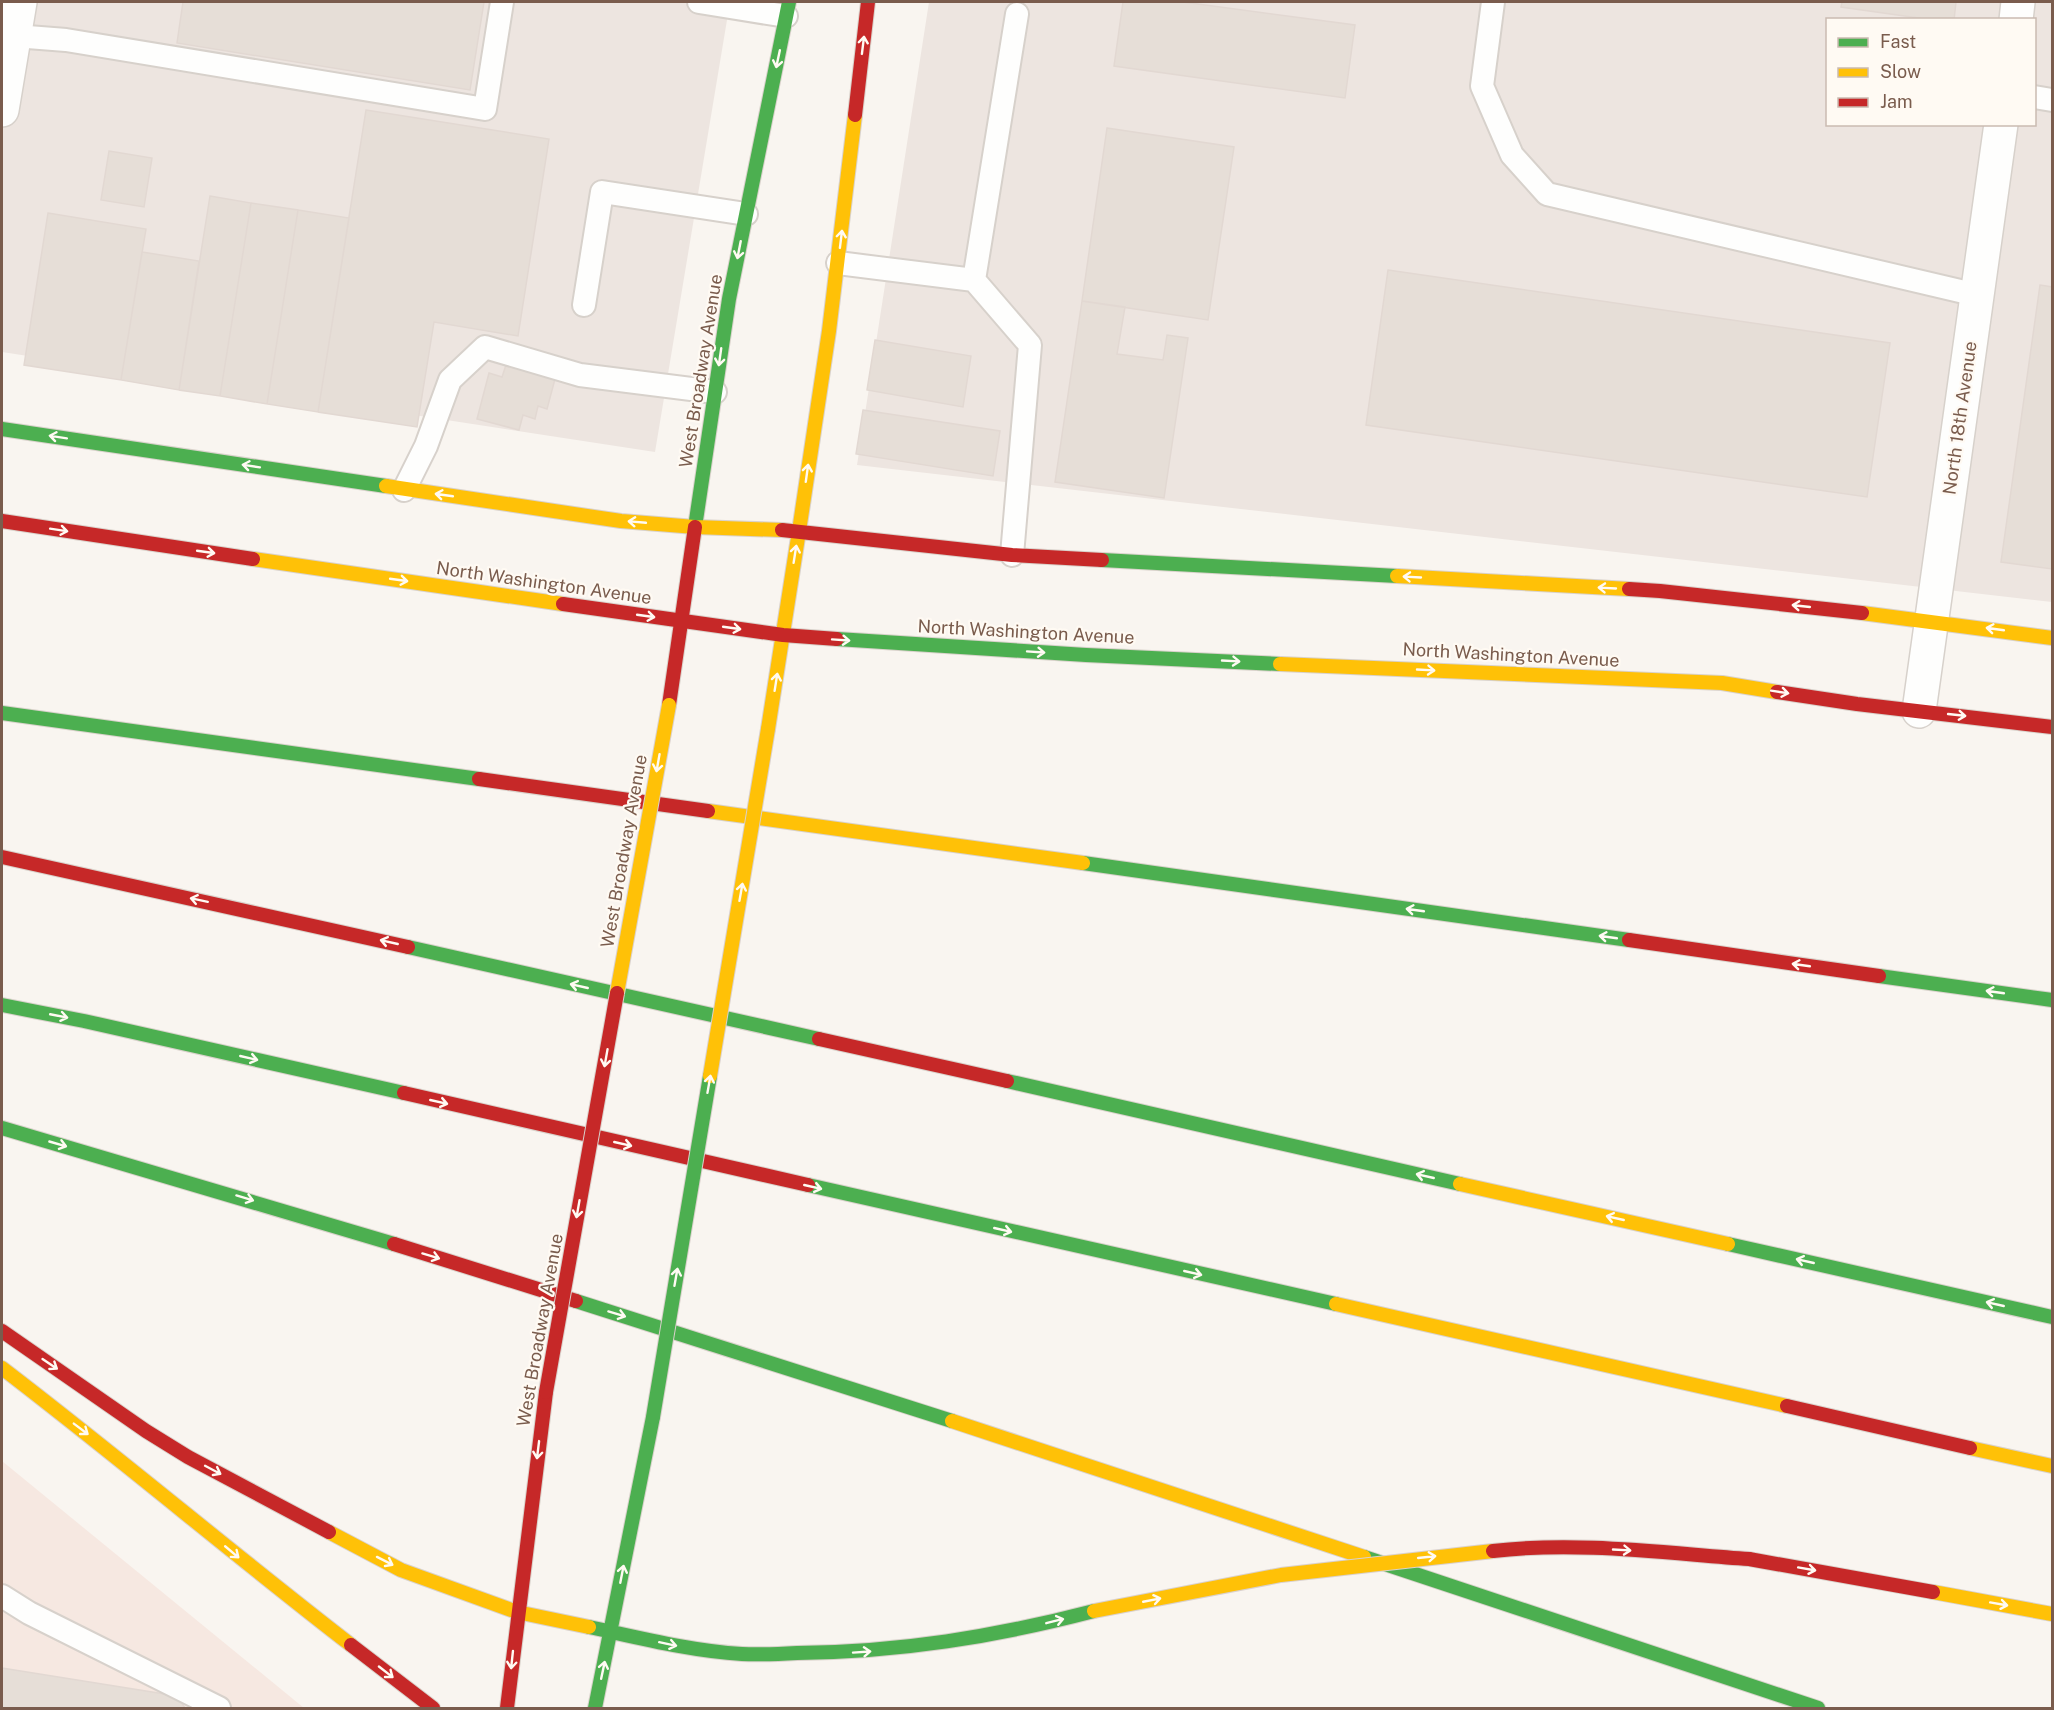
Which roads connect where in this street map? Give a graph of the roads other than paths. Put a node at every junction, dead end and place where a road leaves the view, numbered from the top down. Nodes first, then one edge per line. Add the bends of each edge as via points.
1 (20, 2) edge
2 (502, 2) edge
3 (699, 2) edge
4 (868, 2) edge
5 (1493, 2) edge
6 (2018, 2) edge
7 (788, 9) edge
8 (1017, 14) dead end
9 (2016, 18) edge
10 (8, 35) edge
11 (2036, 97) edge
12 (2052, 100) edge
13 (2, 110) edge
14 (2001, 126) edge
15 (746, 214) junction
16 (838, 262) junction
17 (974, 280) junction
18 (1977, 295) junction
19 (584, 305) dead end
20 (715, 392) junction
21 (2, 429) edge
22 (404, 490) junction
23 (2, 521) edge
24 (695, 527) junction
25 (799, 531) junction
26 (1012, 555) junction
27 (681, 621) junction
28 (1932, 621) junction
29 (783, 635) junction
30 (2052, 638) edge
31 (1919, 711) junction
32 (2, 713) edge
33 (2052, 727) edge
34 (2, 857) edge
35 (2052, 1000) edge
36 (2, 1005) edge
37 (2, 1128) edge
38 (2052, 1317) edge
39 (2, 1331) edge
40 (2, 1368) edge
41 (2052, 1466) edge
42 (2, 1596) edge
43 (517, 1612) junction
44 (2052, 1614) edge
45 (611, 1632) junction
46 (219, 1708) edge
47 (433, 1708) edge
48 (507, 1708) edge
49 (594, 1708) edge
50 (1818, 1708) edge

1 - 10 street
2 - 10 lane via 485,109 66,40
3 - 7 lane
16 -> 4 main road
5 - 18 lane via 1482,86 1512,155 1547,194
6 - 9 street
7 -> 15 main road, West Broadway Avenue
8 - 17 lane
10 - 13 street
11 - 12 lane
14 - 18 street, North 18th Avenue
15 - 19 lane via 602,192
15 -> 20 main road, West Broadway Avenue
16 - 17 lane
25 -> 16 main road
17 - 26 lane via 1030,345
18 - 28 street, North 18th Avenue
20 - 22 lane via 580,375 485,347 450,380 426,446
20 - 24 main road, West Broadway Avenue
22 -> 21 main road
24 -> 22 main road via 621,521
23 -> 27 main road, North Washington Avenue
24 - 25 main road
24 - 27 main road, West Broadway Avenue
25 - 26 main road
29 -> 25 main road
28 -> 26 main road via 1660,591
27 -> 29 main road, North Washington Avenue
27 -> 43 main road, West Broadway Avenue, bridge via 546,1392
30 -> 28 main road
28 - 31 street, North 18th Avenue
29 -> 31 main road, North Washington Avenue via 1086,655 1722,684
45 -> 29 main road, bridge via 653,1417
31 -> 33 main road, North Washington Avenue
35 -> 32 main road
38 -> 34 main road
36 -> 41 main road via 96,1023
37 -> 50 main road via 203,1185 758,1358
39 -> 43 main road via 188,1457 401,1570
40 -> 47 main road
42 - 46 lane
43 - 45 main road
43 -> 48 main road, West Broadway Avenue
45 -> 44 main road, bridge via 742,1654 899,1649 1028,1628 1094,1611 1281,1575 1556,1547 1749,1559
49 -> 45 main road

